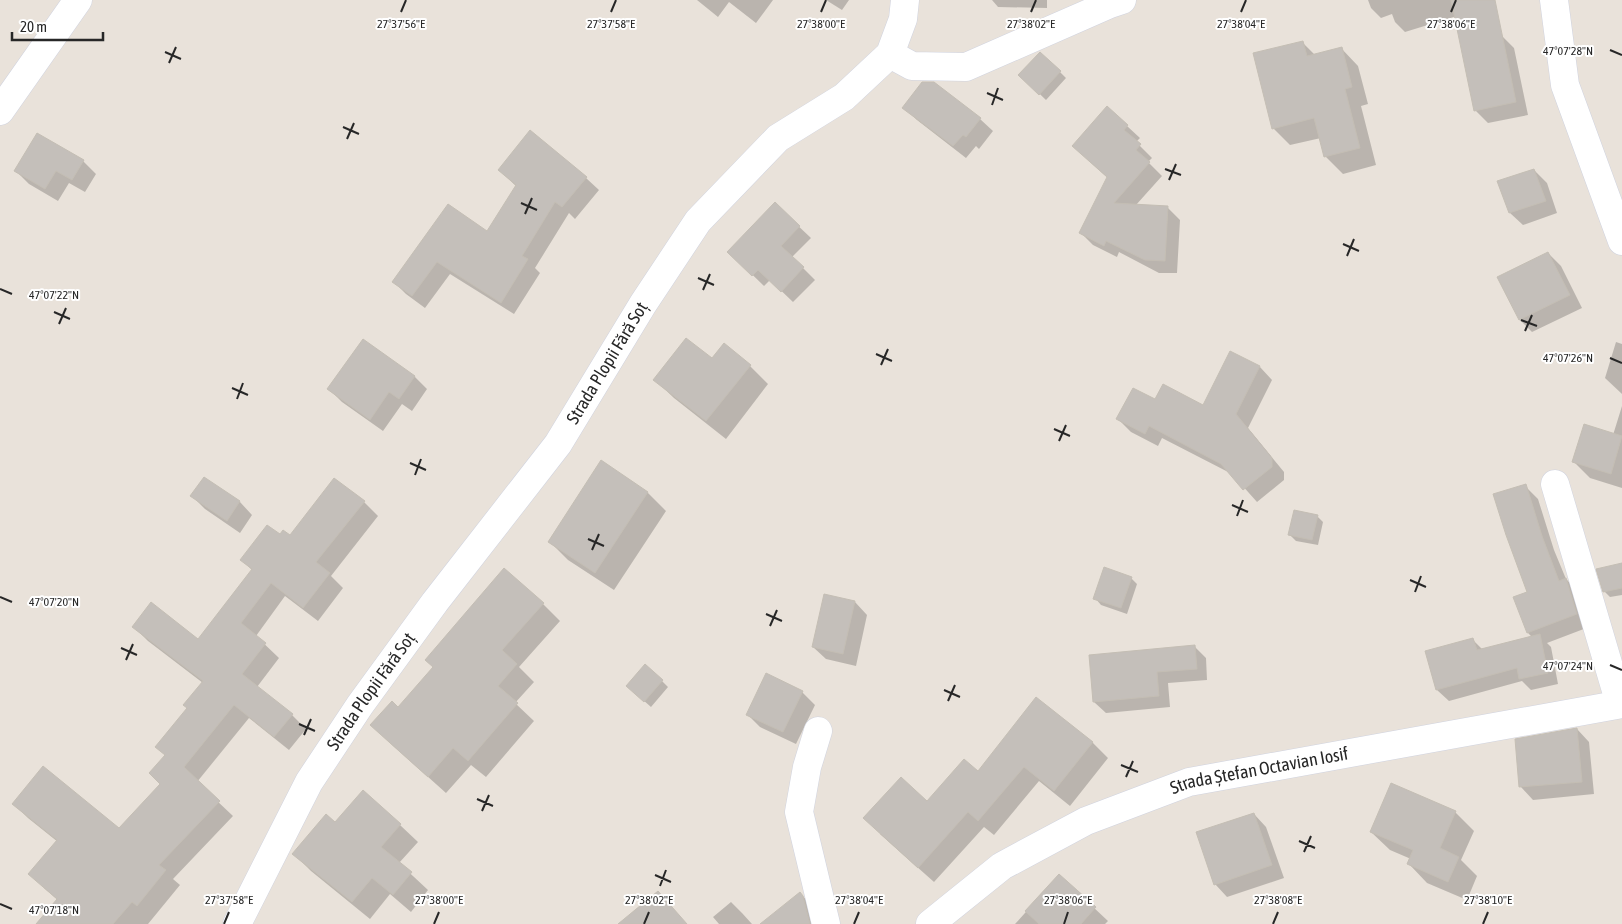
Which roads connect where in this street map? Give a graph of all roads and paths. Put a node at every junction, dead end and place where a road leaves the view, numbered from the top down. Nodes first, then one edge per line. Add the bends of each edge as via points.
1 (78, 0) edge
2 (905, 0) edge
3 (1122, 0) edge
4 (1554, 0) edge
5 (890, 54) junction
6 (0, 111) edge
7 (1622, 241) edge
8 (1555, 484) dead end
9 (1621, 704) edge
10 (818, 731) dead end
11 (237, 924) edge
12 (826, 924) edge
13 (930, 924) edge

1 - 6 street
2 - 5 street via 903,19
3 - 5 street via 966,67 912,66
4 - 7 street via 1565,85
5 - 11 street, Strada Plopii Fără Soț via 844,97 778,138 698,221 558,444 436,602 309,782
8 - 9 street
9 - 13 street, Strada Ștefan Octavian Iosif via 1189,782 1086,821 1002,866
10 - 12 street via 807,767 800,812

